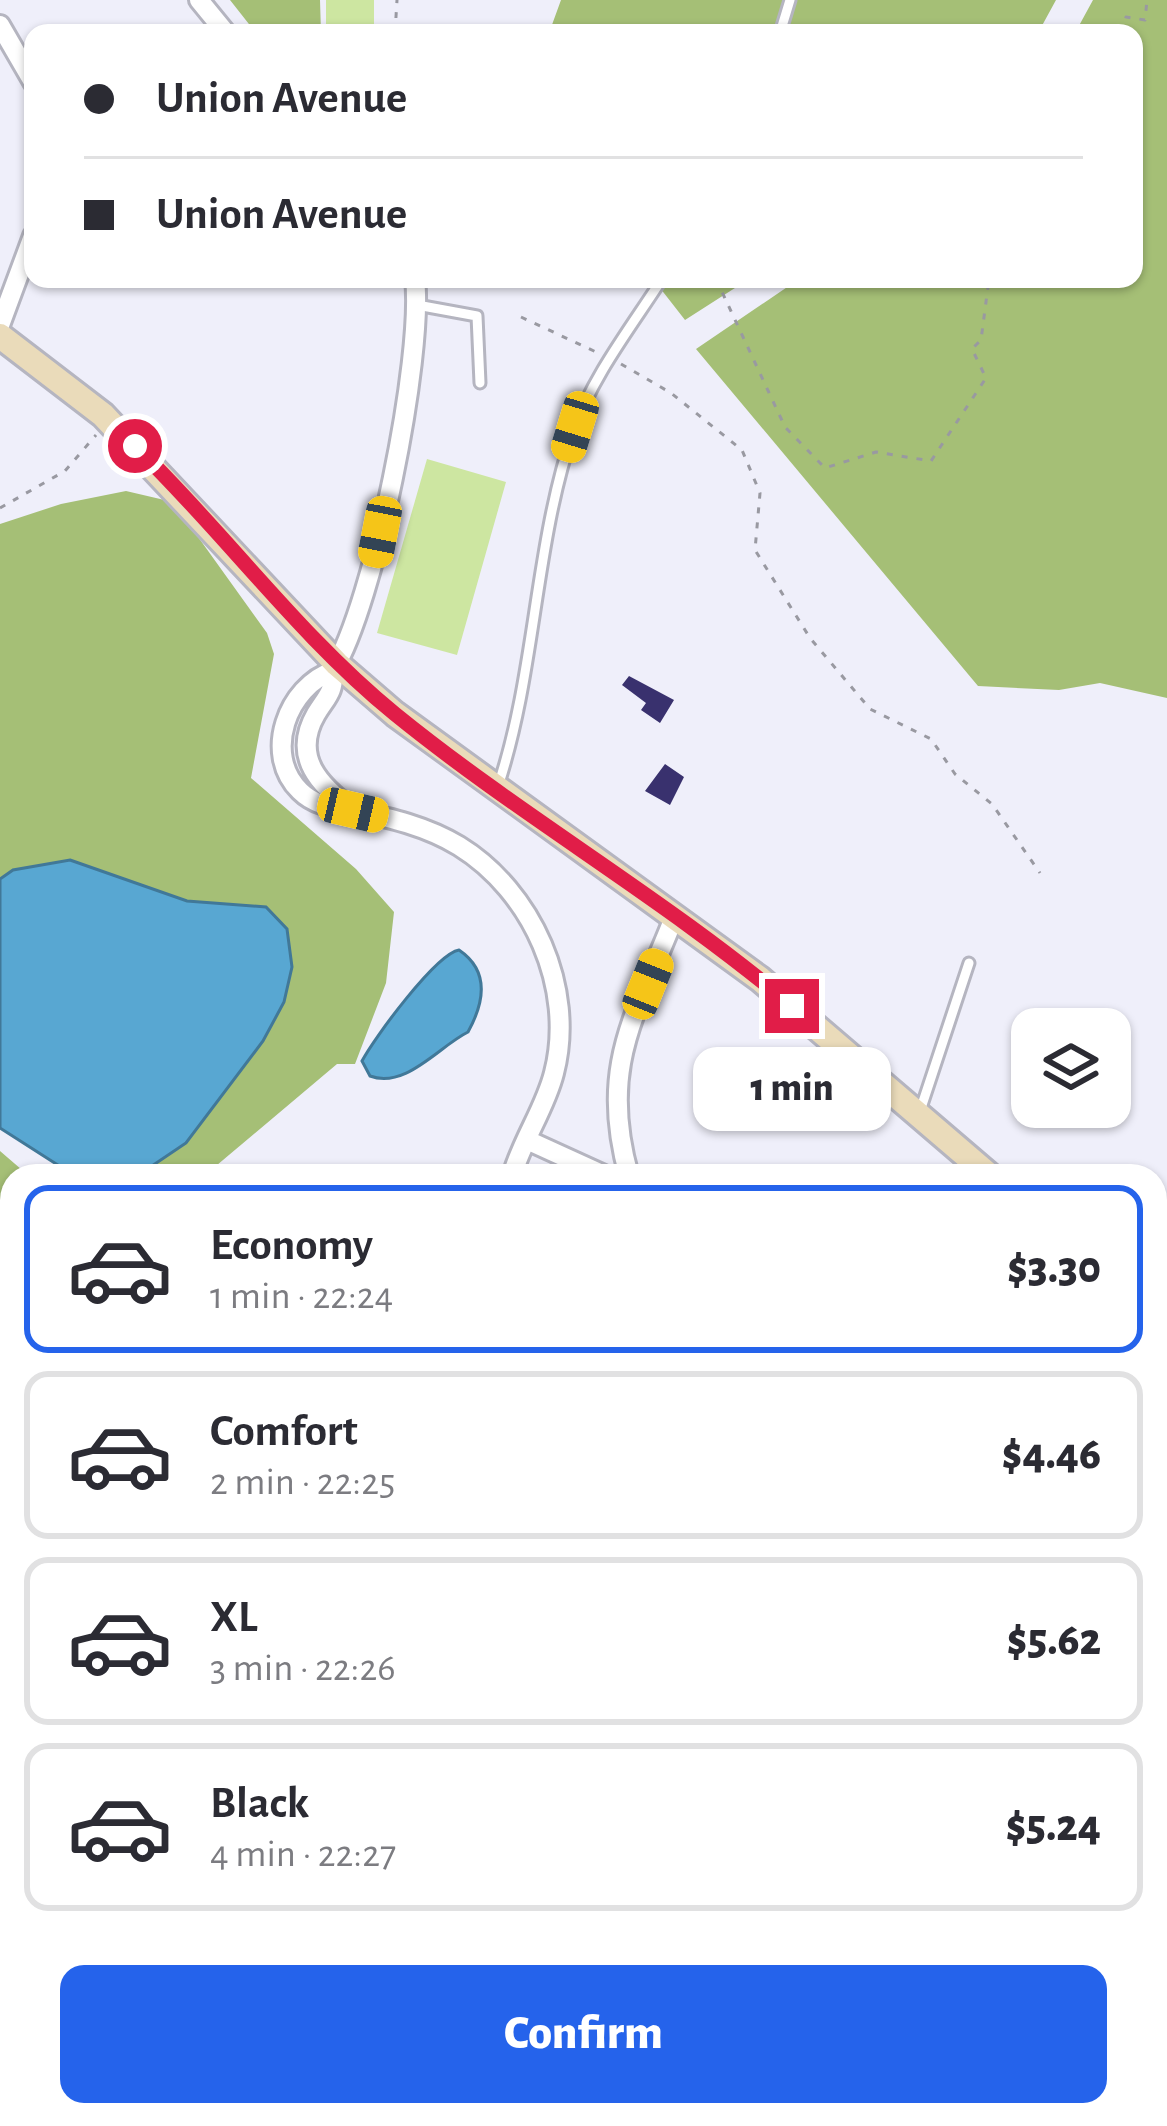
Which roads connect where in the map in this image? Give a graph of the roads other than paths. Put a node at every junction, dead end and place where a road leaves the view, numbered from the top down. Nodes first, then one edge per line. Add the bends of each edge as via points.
1 (199, 0) edge
2 (219, 24) edge
3 (0, 25) edge
4 (24, 66) edge
5 (24, 260) edge
6 (416, 288) edge
7 (656, 288) edge
8 (417, 305) junction
9 (0, 325) edge
10 (0, 336) edge
11 (481, 383) dead end
12 (335, 668) junction
13 (496, 791) junction
14 (675, 915) junction
15 (969, 962) dead end
16 (919, 1114) junction
17 (527, 1139) junction
18 (516, 1164) edge
19 (580, 1164) edge
20 (627, 1164) edge
21 (976, 1164) edge

1 - 2 street
3 - 4 street
5 - 9 street
6 - 8 street
7 - 13 lane via 575,427
8 - 11 lane via 477,316
8 - 12 street via 373,569
10 - 12 street via 109,420
12 - 13 street
12 - 17 street via 301,694 283,731 287,773 300,791 320,805 415,826 461,848 494,874 533,926 554,982 558,1048
13 - 14 street
14 - 16 street
14 - 20 street via 619,1061 613,1098
15 - 16 lane
16 - 21 street
17 - 18 street
17 - 19 street

